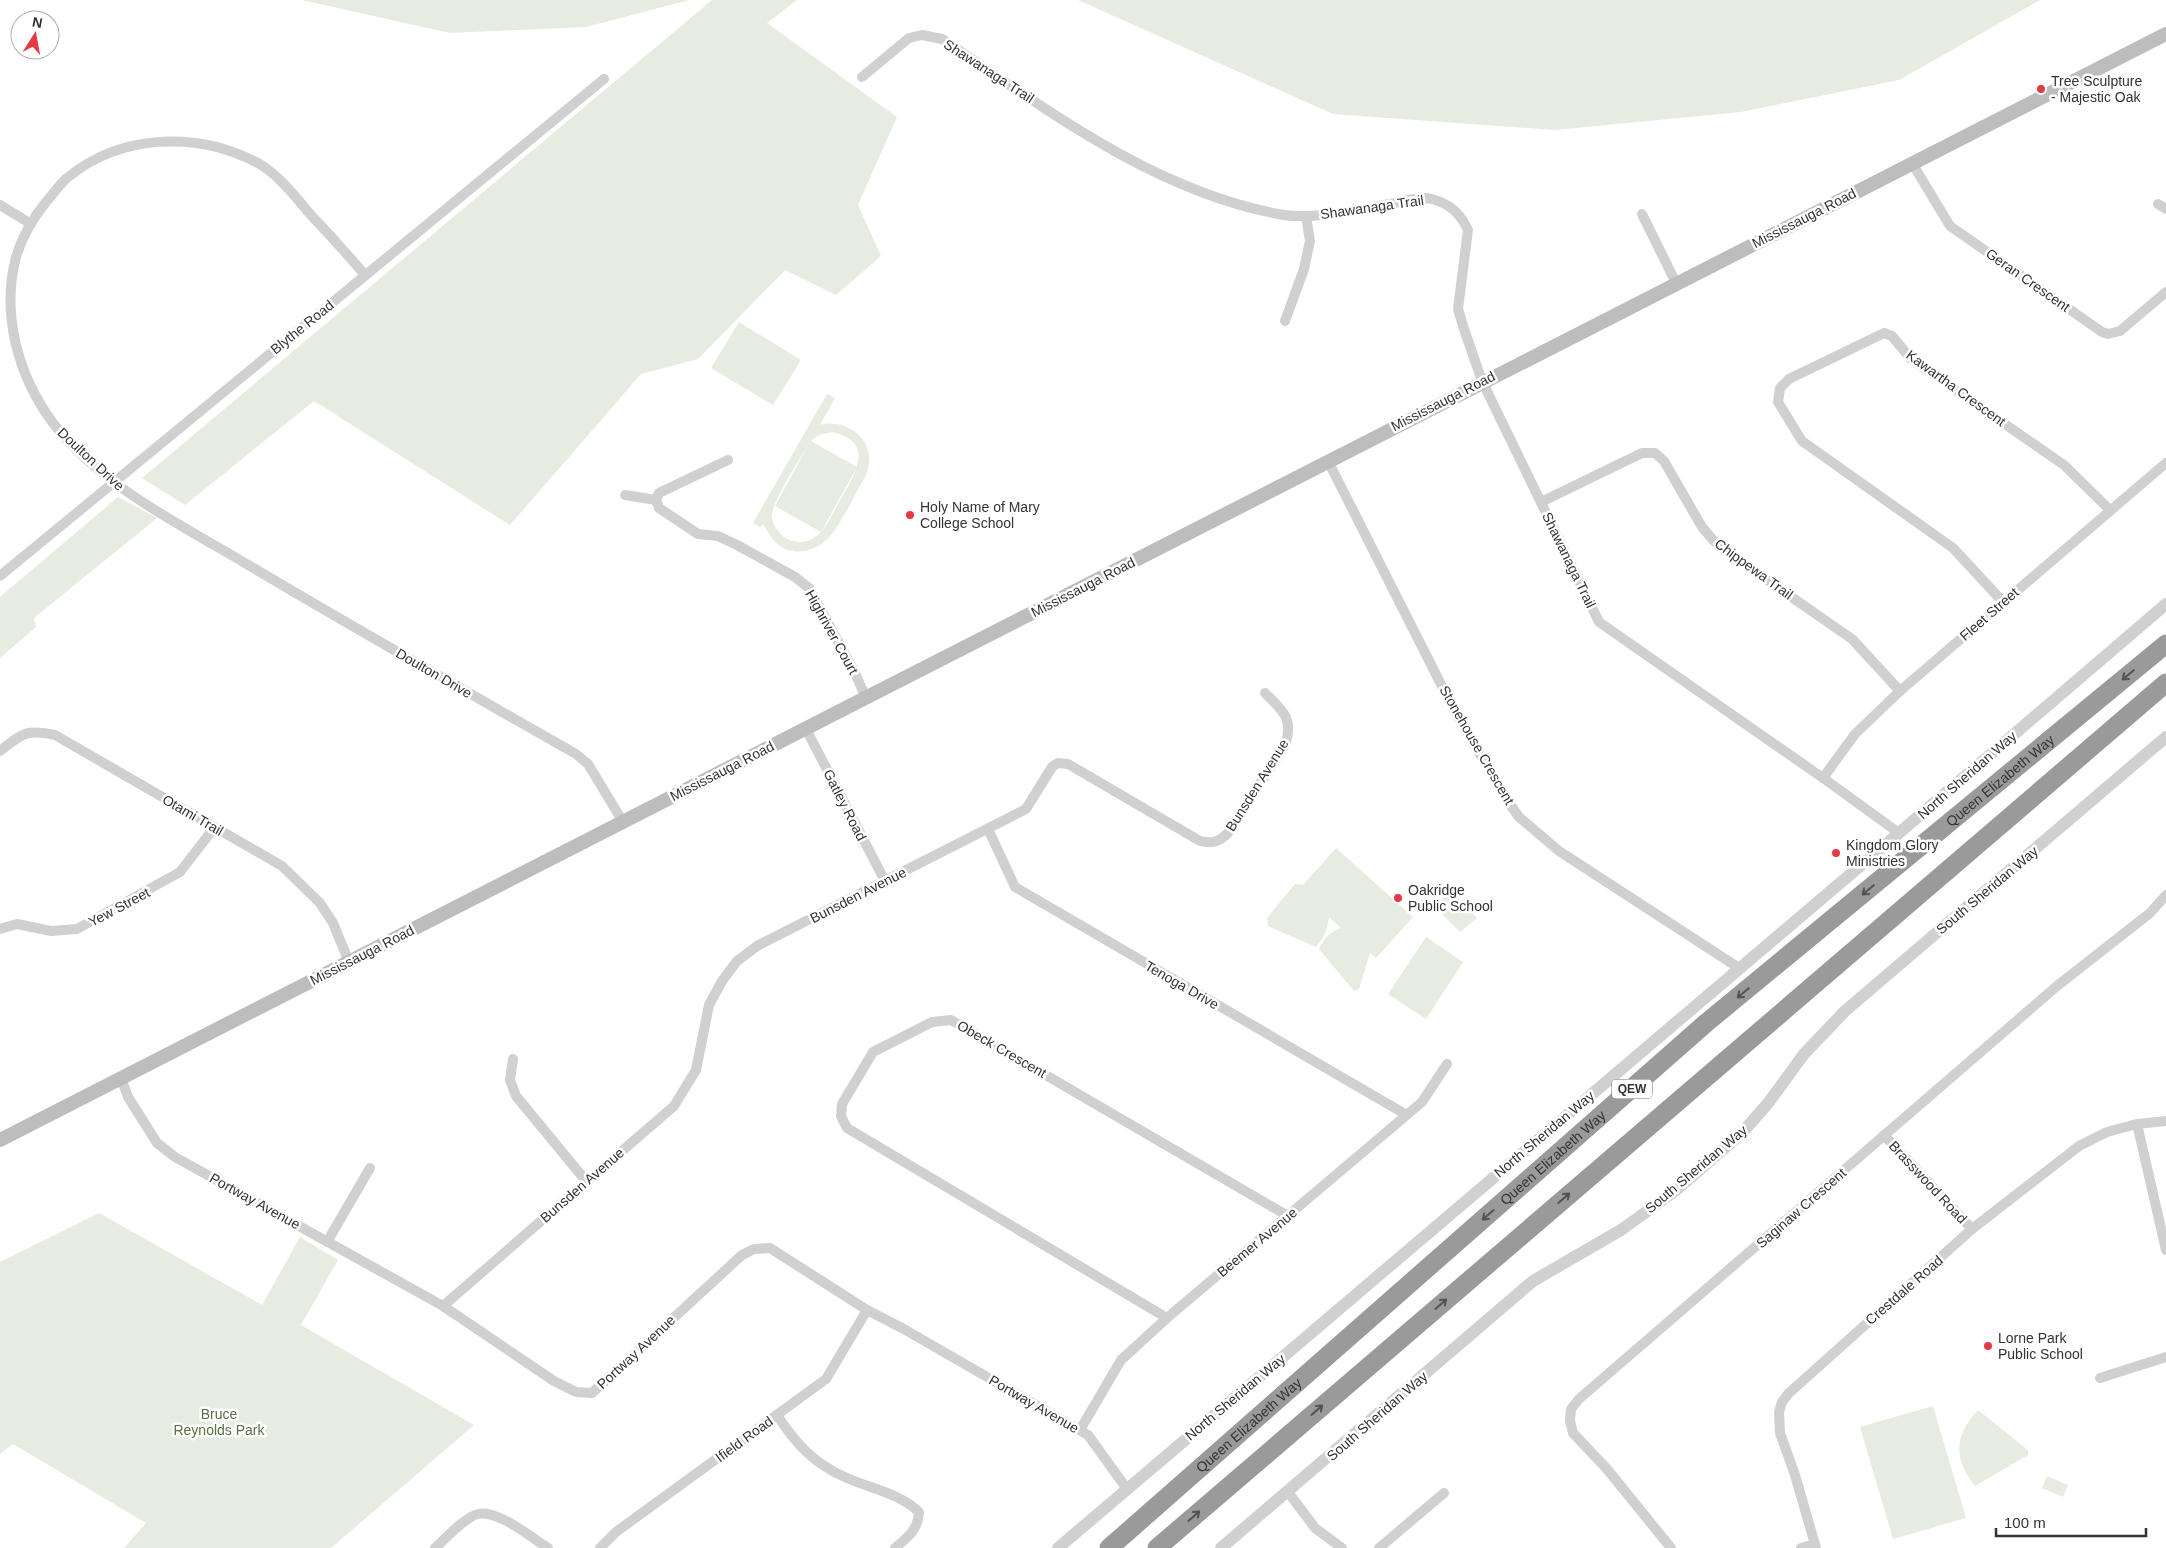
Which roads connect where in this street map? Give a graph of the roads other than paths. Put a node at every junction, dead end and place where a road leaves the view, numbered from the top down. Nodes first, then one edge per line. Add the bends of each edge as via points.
1 (2166, 34) edge
2 (862, 77) dead end
3 (604, 79) dead end
4 (1912, 163) junction
5 (0, 205) edge
6 (1642, 214) dead end
7 (1306, 216) junction
8 (30, 224) junction
9 (365, 275) junction
10 (1676, 283) junction
11 (2166, 292) edge
12 (1285, 321) dead end
13 (1482, 381) junction
14 (728, 460) dead end
15 (1328, 461) junction
16 (2166, 463) edge
17 (112, 482) junction
18 (625, 495) dead end
19 (656, 500) junction
20 (1541, 502) junction
21 (2110, 510) junction
22 (0, 576) edge
23 (2003, 602) junction
24 (2166, 604) edge
25 (2166, 644) edge
26 (2166, 683) edge
27 (1900, 691) junction
28 (1265, 694) dead end
29 (866, 698) junction
30 (806, 729) junction
31 (2166, 737) edge
32 (0, 751) edge
33 (1823, 778) junction
34 (623, 822) junction
35 (214, 828) junction
36 (988, 829) junction
37 (1899, 833) junction
38 (885, 881) junction
39 (2166, 895) edge
40 (0, 929) edge
41 (349, 962) junction
42 (1740, 968) junction
43 (513, 1060) dead end
44 (1447, 1064) dead end
45 (121, 1078) junction
46 (1405, 1114) junction
47 (2166, 1121) edge
48 (2138, 1124) junction
49 (1884, 1136) junction
50 (0, 1140) edge
51 (370, 1168) dead end
52 (586, 1181) junction
53 (1288, 1216) junction
54 (1972, 1229) junction
55 (327, 1242) junction
56 (2166, 1250) edge
57 (443, 1306) junction
58 (867, 1310) junction
59 (1167, 1318) junction
60 (2166, 1357) edge
61 (2100, 1378) dead end
62 (777, 1415) junction
63 (1080, 1430) junction
64 (1127, 1489) junction
65 (1288, 1492) junction
66 (1444, 1493) dead end
67 (1815, 1546) edge
68 (435, 1548) edge
69 (548, 1548) edge
70 (600, 1548) edge
71 (895, 1548) edge
72 (1058, 1548) edge
73 (1109, 1548) edge
74 (1157, 1548) edge
75 (1221, 1548) edge
76 (1342, 1548) edge
77 (1379, 1548) edge
78 (1671, 1548) edge
79 (1800, 1548) edge

1 - 4 main road, Mississauga Road
2 - 7 street, Shawanaga Trail via 909,38 922,34 942,39 1100,143 1138,163 1204,194 1232,203 1281,215
3 - 9 street, Blythe Road
4 - 10 main road, Mississauga Road
4 - 11 street, Geran Crescent via 1950,226 2102,332 2120,331
5 - 8 street
6 - 10 street
7 - 12 street via 1310,241 1304,269
7 - 13 street, Shawanaga Trail via 1417,199 1431,199 1454,208 1468,230 1458,310
8 - 9 street, Doulton Drive via 65,180 85,165 116,150 175,140 232,152 258,163 276,176
8 - 17 street, Doulton Drive via 17,254 12,279 14,341 23,369 42,407 74,446
9 - 17 street, Blythe Road
10 - 13 main road, Mississauga Road
13 - 15 main road, Mississauga Road
13 - 20 street, Shawanaga Trail
14 - 19 street via 668,487 659,493
15 - 29 main road, Mississauga Road
15 - 42 street, Stonehouse Crescent via 1456,714 1519,816 1559,851
16 - 21 street, Fleet Street
17 - 22 street, Blythe Road
17 - 34 street, Doulton Drive via 332,615 576,754 588,764
18 - 19 street
19 - 29 street, Highriver Court via 659,508 698,534 718,536 738,545 795,577 808,588
20 - 27 street, Chippewa Trail via 1642,453 1654,453 1664,461 1713,540 1852,639
20 - 33 street, Shawanaga Trail via 1599,622
21 - 23 street, Fleet Street
21 - 23 street, Kawartha Crescent via 2064,465 1911,359 1892,336 1884,333 1788,379 1780,388 1778,402 1802,441 1953,548
23 - 27 street, Fleet Street
24 - 37 street, North Sheridan Way
25 -> 73 highway, Queen Elizabeth Way / QEW via 1706,1023
74 -> 26 highway, QEW
27 - 33 street, Fleet Street via 1855,734
28 - 36 street, Bunsden Avenue via 1285,713 1289,734 1285,745 1220,841 1200,841 1068,764 1052,767 1026,809
29 - 30 main road, Mississauga Road
30 - 34 main road, Mississauga Road
30 - 38 street, Gatley Road
31 - 65 street, South Sheridan Way via 1845,1011 1804,1054 1742,1133 1675,1191 1621,1230 1533,1281
32 - 35 street, Otami Trail via 30,731 55,735
33 - 37 street, Shawanaga Trail
34 - 41 main road, Mississauga Road
35 - 40 street, Yew Street via 180,872 78,929 51,931 17,924
35 - 41 street, Otami Trail via 282,866 301,884 320,903 333,923
36 - 38 street, Bunsden Avenue
36 - 46 street, Tenoga Drive via 1015,887
37 - 42 street, North Sheridan Way
38 - 52 street, Bunsden Avenue via 757,946 737,961 709,1005 696,1070 674,1106
39 - 49 street, Saginaw Crescent via 2150,913 2057,986
41 - 45 main road, Mississauga Road
42 - 64 street, North Sheridan Way
43 - 52 street via 510,1080 516,1096
44 - 46 street, Beemer Avenue via 1422,1102
45 - 50 main road, Mississauga Road
45 - 55 street, Portway Avenue via 128,1097 157,1143 175,1157
46 - 53 street, Beemer Avenue
47 - 48 street, Crestdale Road
48 - 54 street, Crestdale Road via 2107,1132 2079,1146
48 - 56 street
49 - 54 street, Brasswood Road
49 - 78 street, Saginaw Crescent via 1571,1409 1573,1433 1607,1469
51 - 55 street
52 - 57 street, Bunsden Avenue
53 - 59 street, Beemer Avenue
53 - 59 street, Obeck Crescent via 964,1025 951,1020 932,1022 873,1052 842,1104 841,1116 847,1128
54 - 67 street, Crestdale Road via 1782,1402 1778,1424 1780,1434
55 - 57 street, Portway Avenue
57 - 58 street, Portway Avenue via 554,1381 576,1392 592,1393 742,1255 754,1249 770,1248
58 - 62 street, Ifield Road via 826,1380
58 - 63 street, Portway Avenue
59 - 63 street, Beemer Avenue via 1121,1360
60 - 61 street
62 - 70 street, Ifield Road via 616,1532
62 - 71 street via 794,1441 826,1467 895,1496 919,1512 914,1532
63 - 64 street, Portway Avenue via 1088,1435
64 - 72 street, North Sheridan Way
65 - 75 street, South Sheridan Way
65 - 76 street via 1315,1528
66 - 77 street
67 - 79 street
68 - 69 street via 468,1519 479,1514 498,1516

